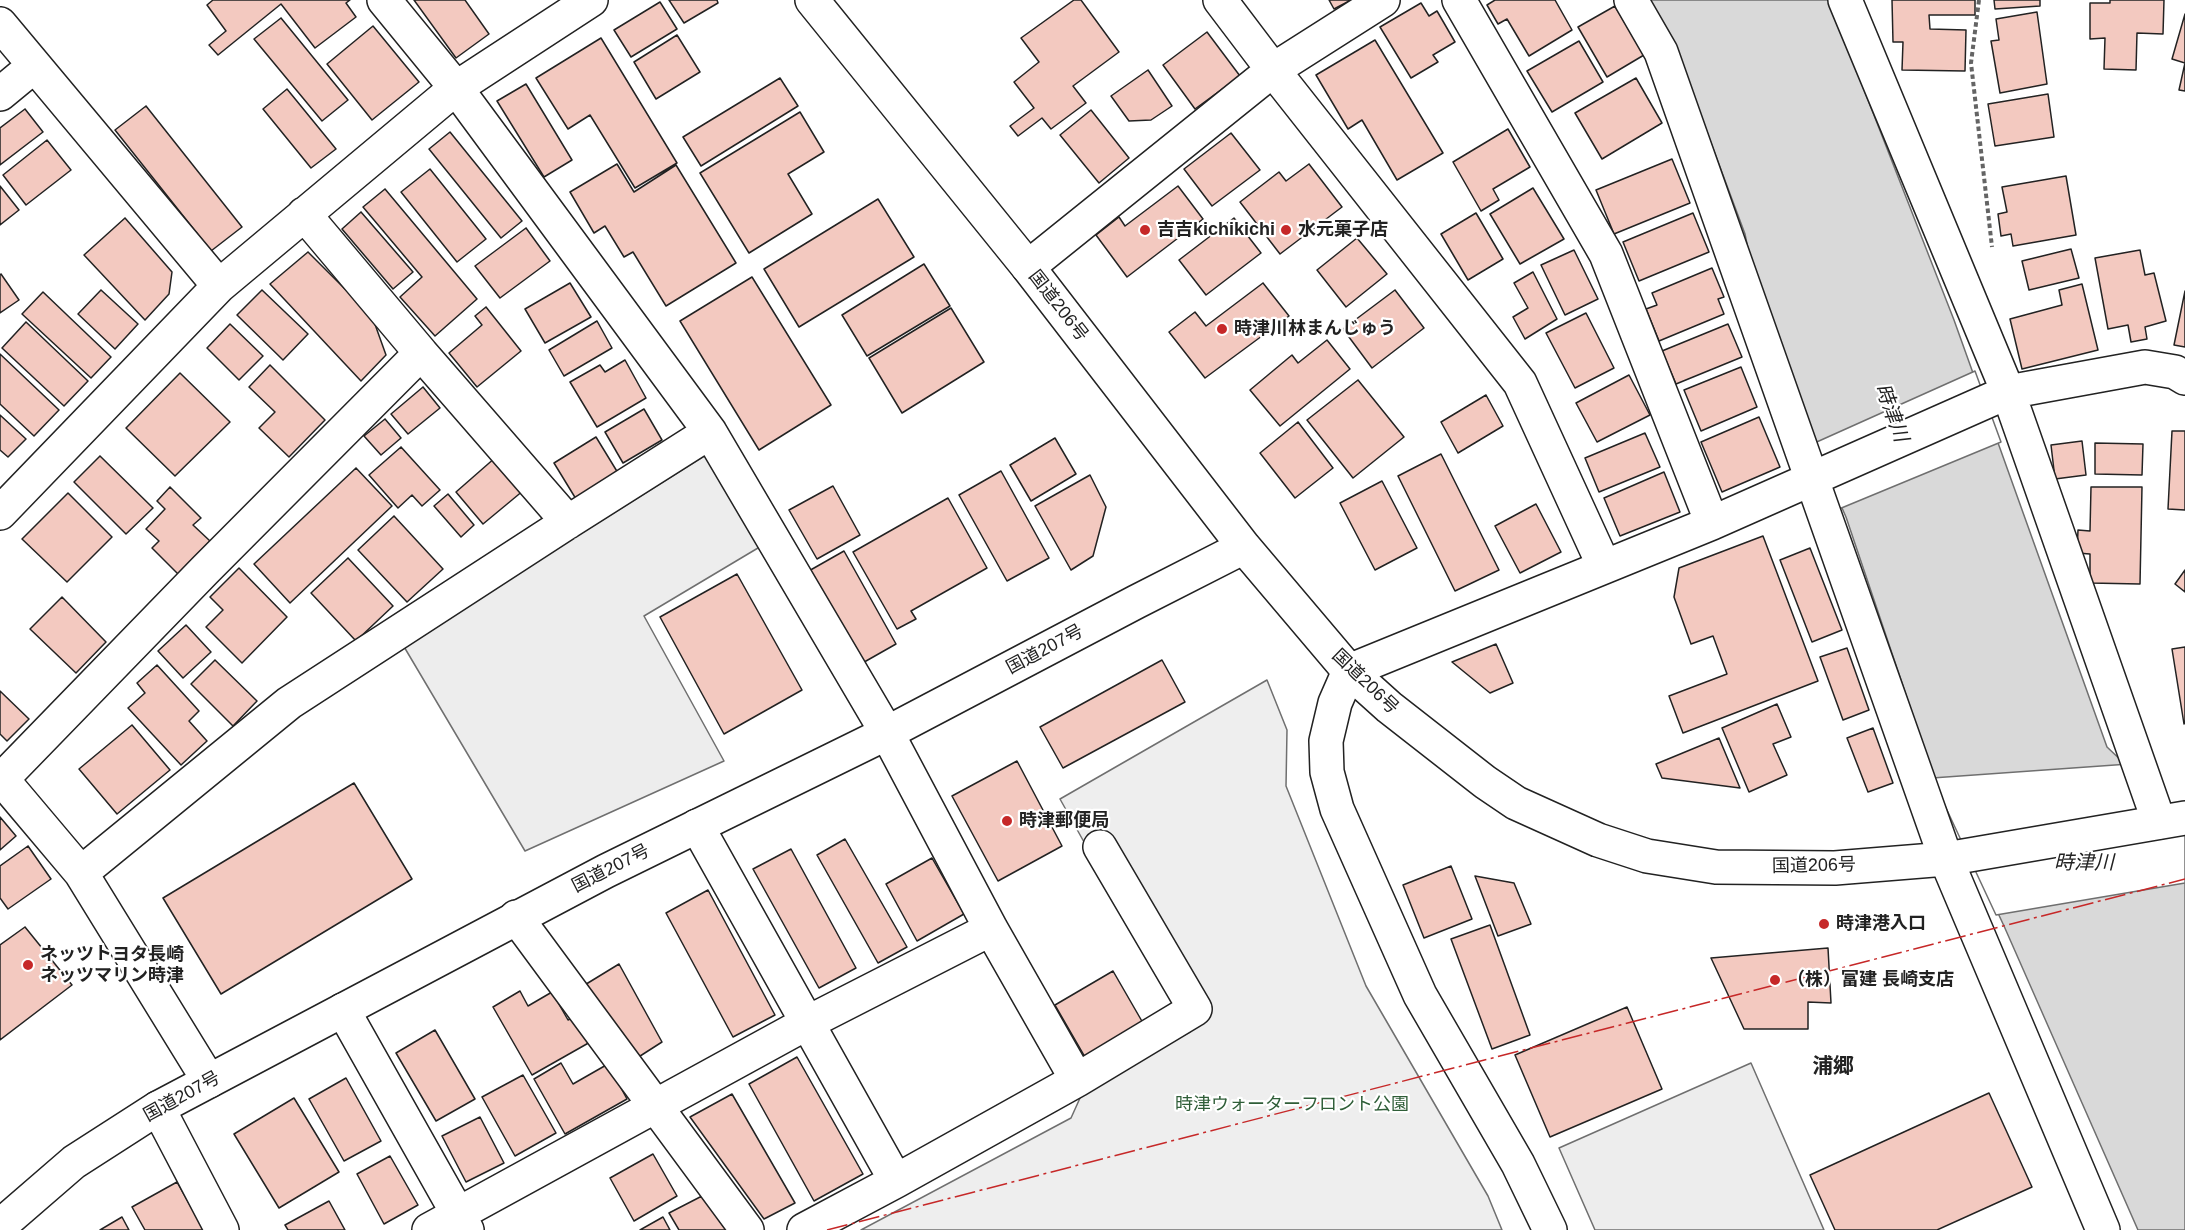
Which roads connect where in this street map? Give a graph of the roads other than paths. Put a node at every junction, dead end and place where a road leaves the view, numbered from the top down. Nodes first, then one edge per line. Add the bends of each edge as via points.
1 (384, 0) edge
2 (591, 0) edge
3 (812, 0) edge
4 (1220, 0) edge
5 (1383, 0) edge
6 (1459, 0) edge
7 (1631, 0) edge
8 (1845, 0) edge
9 (0, 24) edge
10 (34, 66) junction
11 (1273, 70) junction
12 (456, 88) junction
13 (0, 94) edge
14 (304, 214) junction
15 (1028, 267) junction
16 (219, 286) junction
17 (421, 353) junction
18 (2185, 378) edge
19 (2008, 392) junction
20 (710, 432) junction
21 (1813, 480) junction
22 (3, 504) edge
23 (568, 522) junction
24 (1713, 524) junction
25 (1244, 547) junction
26 (1604, 566) junction
27 (1349, 671) junction
28 (887, 733) junction
29 (1, 778) edge
30 (2172, 820) edge
31 (697, 826) junction
32 (1100, 847) dead end
33 (1946, 859) junction
34 (81, 873) junction
35 (516, 917) junction
36 (991, 929) junction
37 (343, 1010) junction
38 (807, 1023) junction
39 (1077, 1080) junction
40 (209, 1082) junction
41 (654, 1107) junction
42 (158, 1108) junction
43 (896, 1181) junction
44 (463, 1222) edge
45 (0, 1226) edge
46 (2092, 1227) edge
47 (222, 1230) edge
48 (429, 1230) edge
49 (747, 1230) edge
50 (804, 1230) edge
51 (1550, 1230) edge

1 - 12 main road
2 - 12 main road
3 - 15 main road, 国道206号
4 - 11 main road
5 - 11 main road
6 - 24 main road via 1606,254
7 - 21 main road via 1661,52
8 - 19 main road
9 - 10 main road
10 - 13 main road
10 - 16 main road
11 - 15 main road
11 - 26 main road via 1520,383
12 - 14 main road
12 - 20 main road
14 - 16 main road
14 - 17 main road
15 - 25 main road, 国道206号
16 - 22 main road
17 - 23 main road
17 - 29 main road
18 - 19 main road via 2175,372 2145,367
19 - 21 main road
19 - 30 main road
20 - 23 main road
20 - 28 main road
21 - 24 main road
21 - 33 main road
23 - 34 main road via 289,703
24 - 26 main road
25 - 27 main road, 国道206号
25 - 28 main road, 国道207号
26 - 27 main road
27 - 33 main road, 国道206号 via 1485,783 1516,803 1572,830 1638,853 1716,867 1835,868
27 - 51 main road via 1335,703 1326,741 1337,809 1420,995 1518,1164
28 - 31 main road, 国道207号
28 - 36 main road
29 - 34 main road
30 - 33 main road, 国道206号
31 - 35 main road, 国道207号
31 - 38 main road
32 - 39 main road via 1195,1009
33 - 46 main road
34 - 40 main road
35 - 37 main road, 国道207号
35 - 41 main road
36 - 38 main road
36 - 39 main road
37 - 40 main road, 国道207号
37 - 44 main road
38 - 41 main road
38 - 43 main road
39 - 43 main road
40 - 42 main road, 国道207号
41 - 44 main road
41 - 49 main road
42 - 45 main road, 国道207号 via 74,1162
42 - 47 main road
43 - 50 main road
44 - 48 main road

